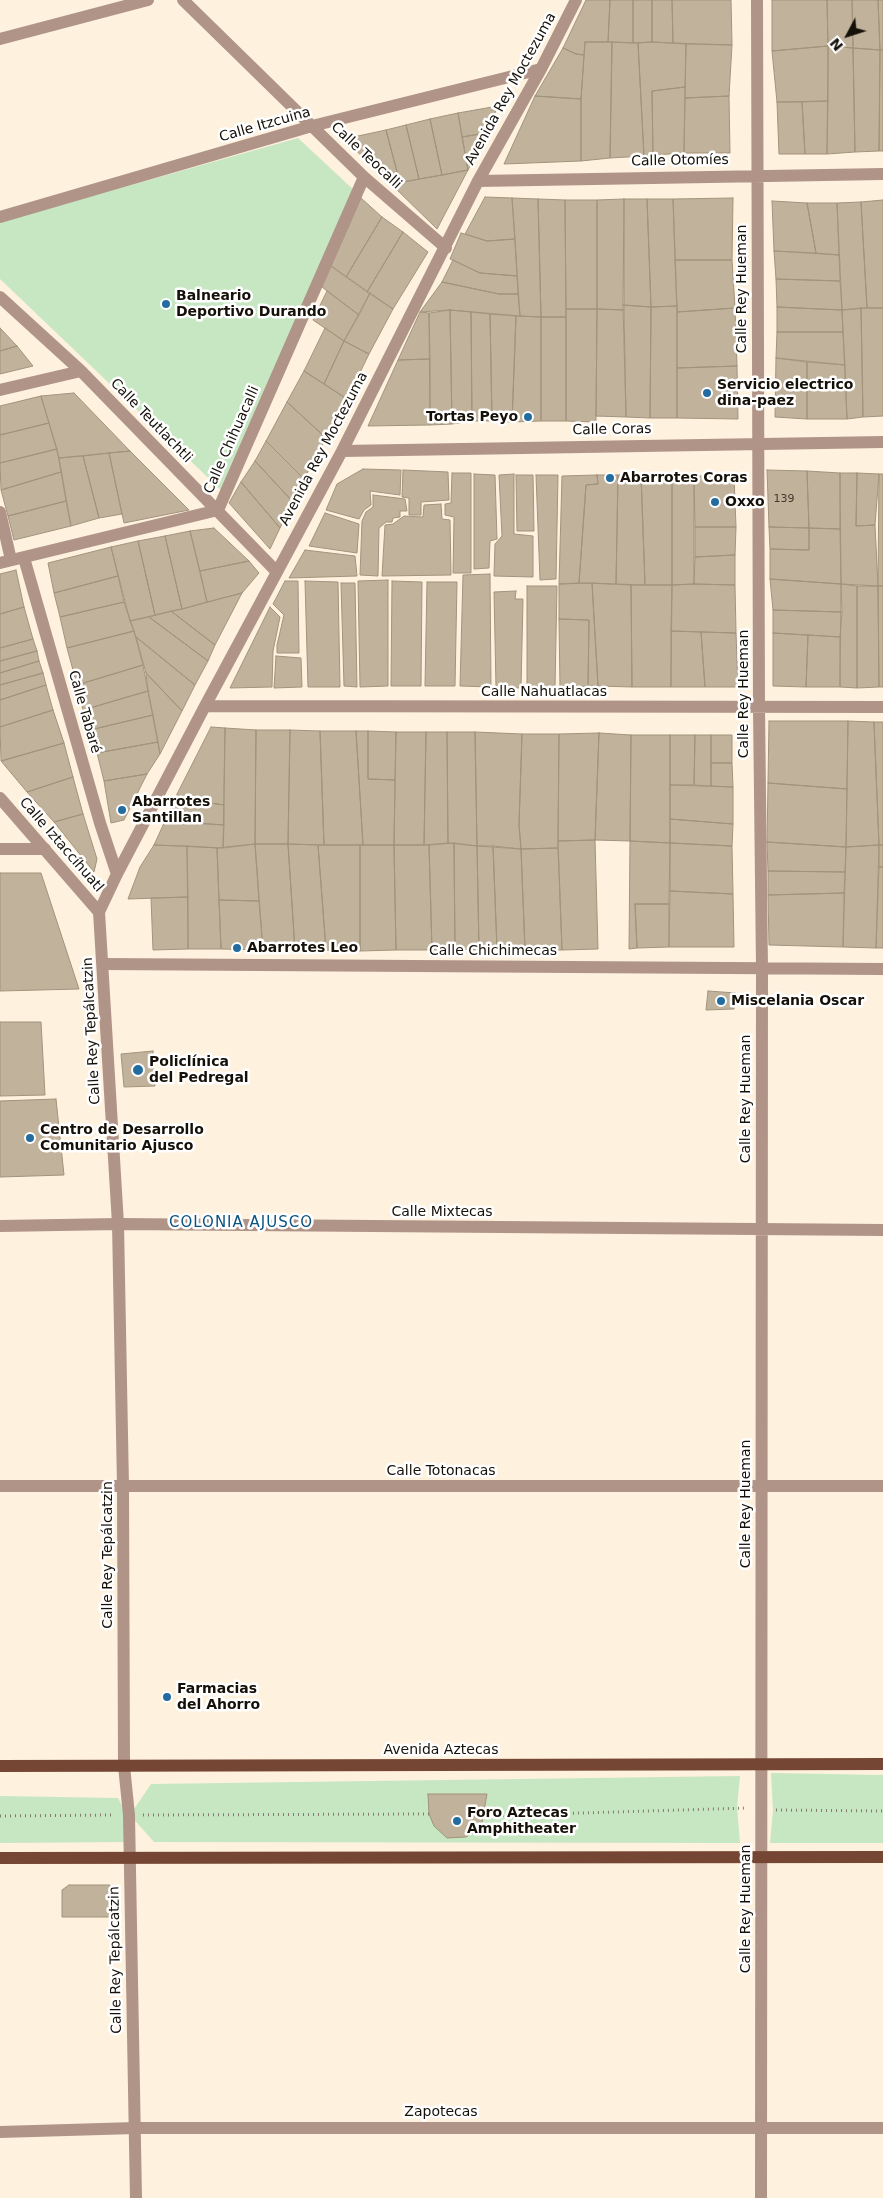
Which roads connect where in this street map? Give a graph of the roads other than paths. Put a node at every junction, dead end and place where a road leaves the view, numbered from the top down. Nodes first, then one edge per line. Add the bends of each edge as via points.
1 (148, 0) edge
2 (183, 0) edge
3 (576, 0) edge
4 (758, 0) edge
5 (0, 38) edge
6 (541, 69) junction
7 (312, 126) junction
8 (883, 174) edge
9 (756, 175) junction
10 (364, 177) junction
11 (478, 181) junction
12 (0, 217) edge
13 (446, 248) junction
14 (0, 298) edge
15 (81, 371) junction
16 (0, 390) edge
17 (758, 442) junction
18 (883, 442) edge
19 (342, 451) junction
20 (218, 510) junction
21 (0, 512) edge
22 (12, 560) edge
23 (276, 571) junction
24 (205, 706) junction
25 (759, 707) junction
26 (883, 707) edge
27 (0, 798) edge
28 (45, 848) junction
29 (0, 849) edge
30 (117, 874) junction
31 (99, 912) junction
32 (103, 964) junction
33 (762, 968) junction
34 (883, 969) edge
35 (118, 1224) junction
36 (0, 1226) edge
37 (761, 1229) junction
38 (883, 1230) edge
39 (761, 1485) junction
40 (0, 1486) edge
41 (123, 1486) junction
42 (883, 1486) edge
43 (762, 1764) junction
44 (883, 1764) edge
45 (0, 1766) edge
46 (124, 1766) junction
47 (761, 1857) junction
48 (883, 1857) edge
49 (0, 1858) edge
50 (129, 1858) junction
51 (762, 2127) junction
52 (134, 2128) junction
53 (883, 2128) edge
54 (0, 2132) edge
55 (136, 2198) edge
56 (761, 2198) edge

1 - 5 street
2 - 7 street, Calle Teocalli
3 - 6 street, Avenida Rey Moctezuma
4 - 9 street, Calle Rey Hueman
6 - 7 street, Calle Itzcuina
6 - 11 street, Avenida Rey Moctezuma
7 - 10 street, Calle Teocalli
7 - 12 street, Calle Itzcuina
8 - 9 street, Calle Otomíes
9 - 11 street, Calle Otomíes
9 - 17 street, Calle Rey Hueman
10 - 13 street, Calle Teocalli
10 - 20 street, Calle Chihuacalli
11 - 13 street, Avenida Rey Moctezuma
13 - 19 street, Avenida Rey Moctezuma
14 - 15 street, Calle Teutlachtli
15 - 16 street
15 - 20 street, Calle Teutlachtli
17 - 18 street, Calle Coras
17 - 19 street, Calle Coras
17 - 25 street, Calle Rey Hueman
19 - 23 street, Avenida Rey Moctezuma
20 - 22 street, Calle Chihuacalli
20 - 23 street, Calle Teutlachtli
21 - 22 street, Calle Tabaré
22 - 30 street, Calle Tabaré
23 - 24 street, Avenida Rey Moctezuma
24 - 25 street, Calle Nahuatlacas
24 - 30 street, Avenida Rey Moctezuma
25 - 26 street, Calle Nahuatlacas
25 - 33 street, Calle Rey Hueman
27 - 28 street, Calle Iztaccíhuatl
28 - 29 street
28 - 31 street, Calle Iztaccíhuatl
30 - 31 street, Avenida Rey Moctezuma
31 - 32 street, Calle Rey Tepálcatzin
32 - 33 street, Calle Chichimecas
32 - 35 street, Calle Rey Tepálcatzin
33 - 34 street, Calle Chichimecas
33 - 37 street, Calle Rey Hueman
35 - 36 street, Calle Mixtecas
35 - 37 street, Calle Mixtecas
35 - 41 street, Calle Rey Tepálcatzin
37 - 38 street, Calle Mixtecas
37 - 39 street, Calle Rey Hueman
39 - 41 street, Calle Totonacas
39 - 42 street, Calle Totonacas
39 - 43 street, Calle Rey Hueman
40 - 41 street, Calle Totonacas
41 - 46 street, Calle Rey Tepálcatzin
43 - 44 main road, Avenida Aztecas
43 - 46 main road, Avenida Aztecas
43 - 47 street, Calle Rey Hueman
45 - 46 main road, Avenida Aztecas
46 - 50 street, Calle Rey Tepálcatzin
47 - 48 main road
47 - 50 main road
47 - 51 street, Calle Rey Hueman
49 - 50 main road
50 - 52 street, Calle Rey Tepálcatzin
51 - 52 street, Zapotecas
51 - 53 street, Zapotecas
51 - 56 street, Calle Rey Hueman
52 - 54 street, Zapotecas
52 - 55 street, Calle Rey Tepálcatzin

